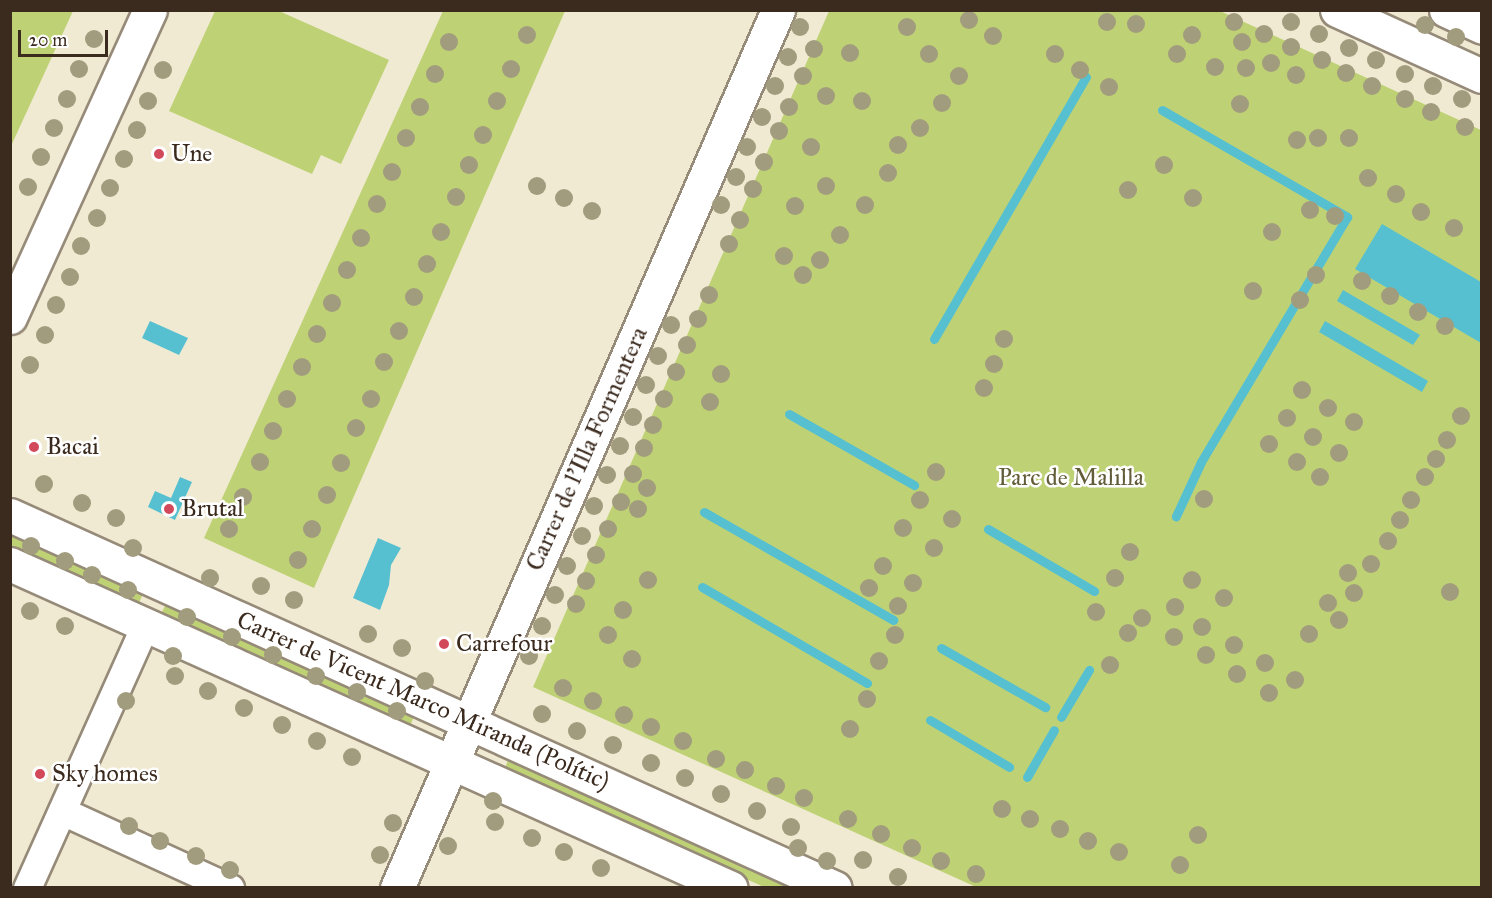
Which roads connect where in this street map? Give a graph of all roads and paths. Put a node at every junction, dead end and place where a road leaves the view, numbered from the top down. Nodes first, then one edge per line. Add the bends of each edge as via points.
1 (150, 10) edge
2 (778, 10) edge
3 (1337, 10) edge
4 (1446, 10) edge
5 (1482, 27) edge
6 (1482, 76) edge
7 (10, 317) edge
8 (10, 515) edge
9 (10, 564) edge
10 (145, 625) junction
11 (469, 722) junction
12 (452, 760) junction
13 (62, 811) junction
14 (27, 888) edge
15 (230, 888) edge
16 (397, 888) edge
17 (731, 888) edge
18 (835, 888) edge

1 - 7 street
2 - 11 street, Carrer de l'Illa Formentera
3 - 6 street
4 - 5 street
8 - 11 street, Carrer de Vicent Marco Miranda (Polític)
9 - 10 street, Carrer de Vicent Marco Miranda (Polític)
10 - 12 street, Carrer de Vicent Marco Miranda (Polític)
10 - 13 street
11 - 12 street, Carrer de l'Illa Formentera
11 - 18 street, Carrer de Vicent Marco Miranda (Polític)
12 - 16 street, Carrer de l'Illa Formentera
12 - 17 street, Carrer de Vicent Marco Miranda (Polític)
13 - 14 street
13 - 15 street

